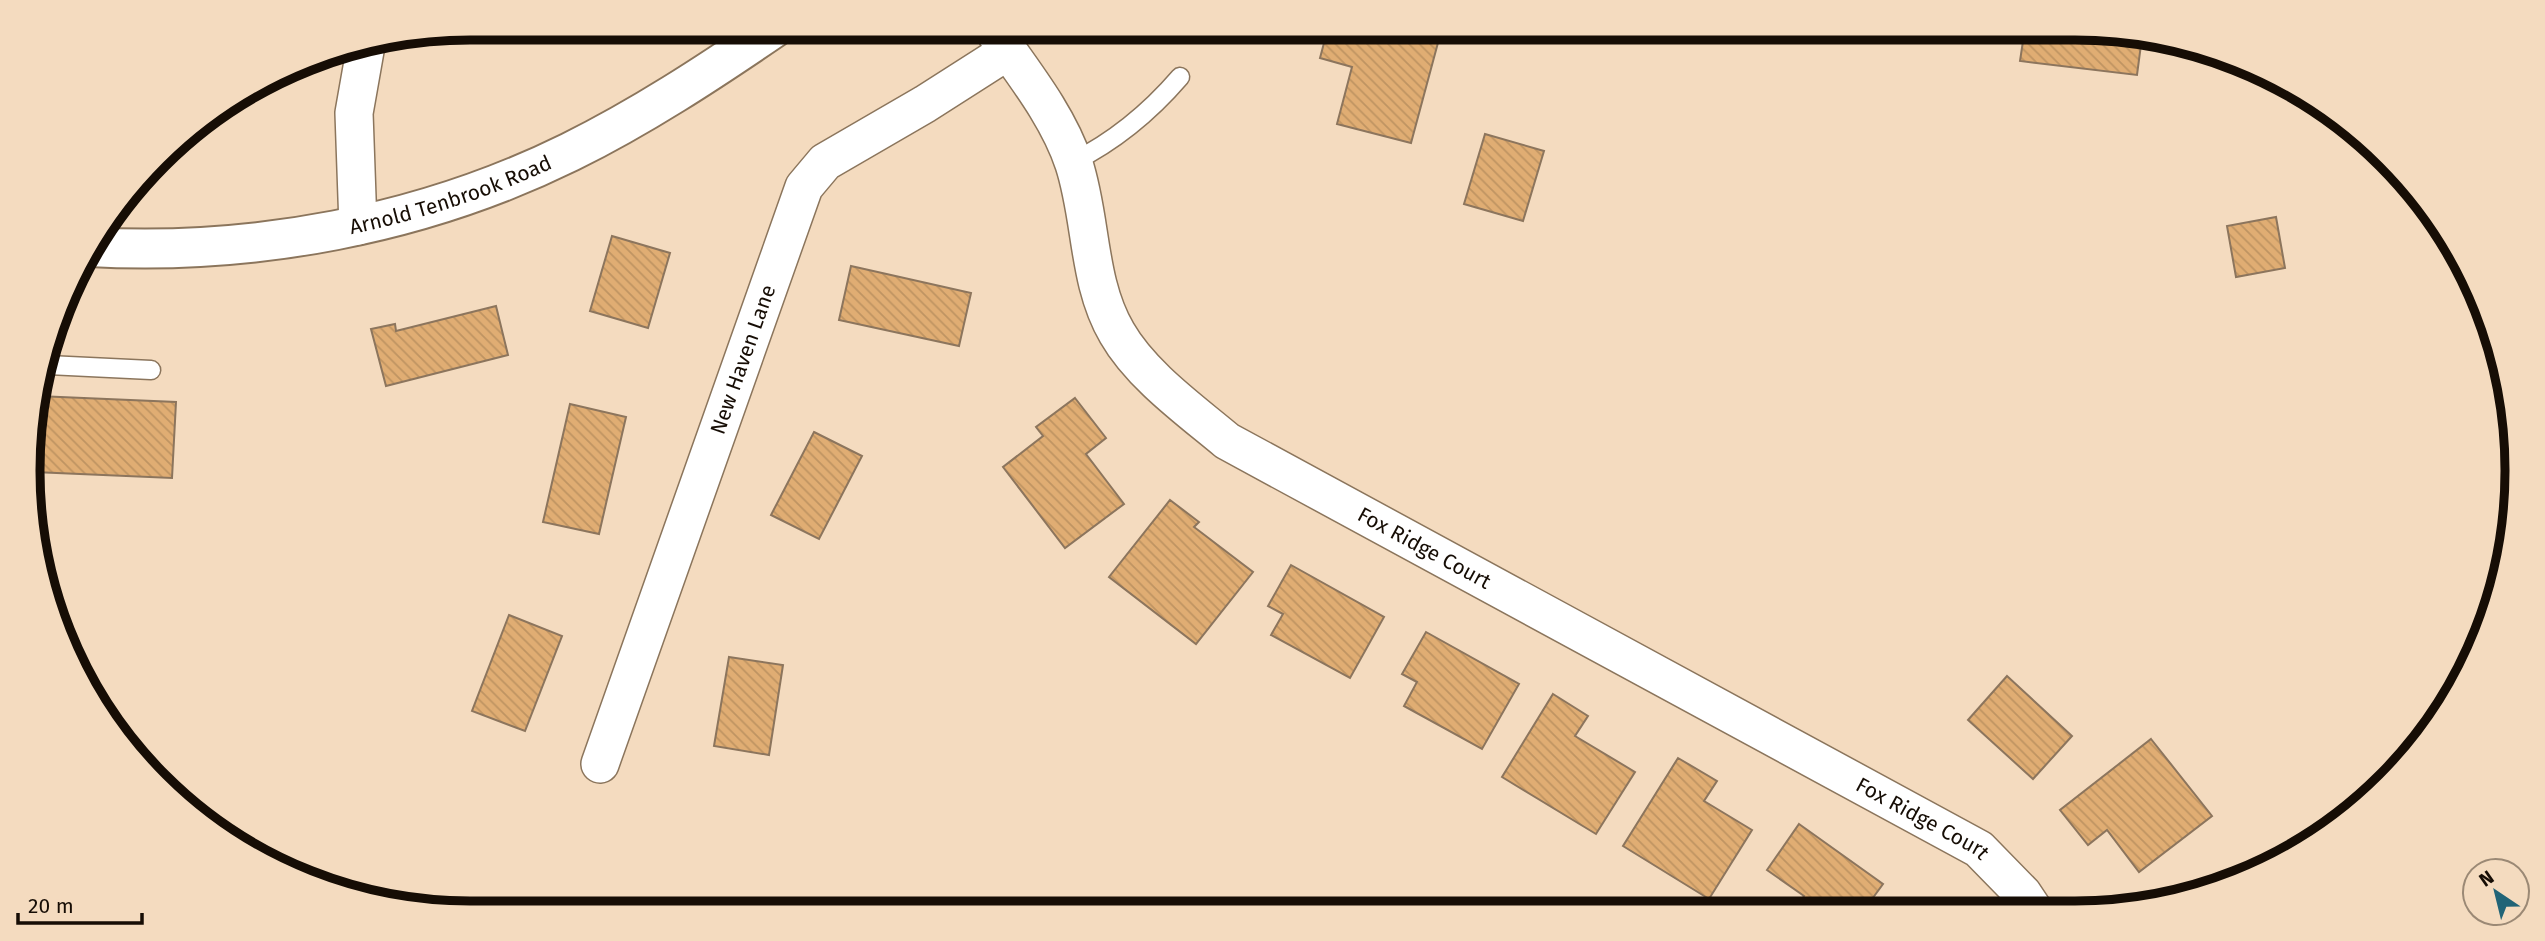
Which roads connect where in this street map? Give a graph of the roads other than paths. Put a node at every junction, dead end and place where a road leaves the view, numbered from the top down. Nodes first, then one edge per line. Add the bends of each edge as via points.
1 (755, 40) edge
2 (1000, 40) edge
3 (364, 54) edge
4 (1180, 77) dead end
5 (1073, 162) junction
6 (358, 226) junction
7 (103, 248) edge
8 (54, 365) edge
9 (151, 370) dead end
10 (600, 764) dead end
11 (2028, 901) edge

1 - 6 street, Arnold Tenbrook Road via 641,114 569,153 491,186
2 - 5 street, Fox Ridge Court via 1042,100
2 - 10 street, New Haven Lane via 926,104 825,162 804,187
3 - 6 street via 354,113
4 - 5 lane via 1139,119
5 - 11 street, Fox Ridge Court via 1086,209 1093,269 1117,333 1159,383 1227,441 1979,849
6 - 7 street, Arnold Tenbrook Road via 164,250
8 - 9 lane

